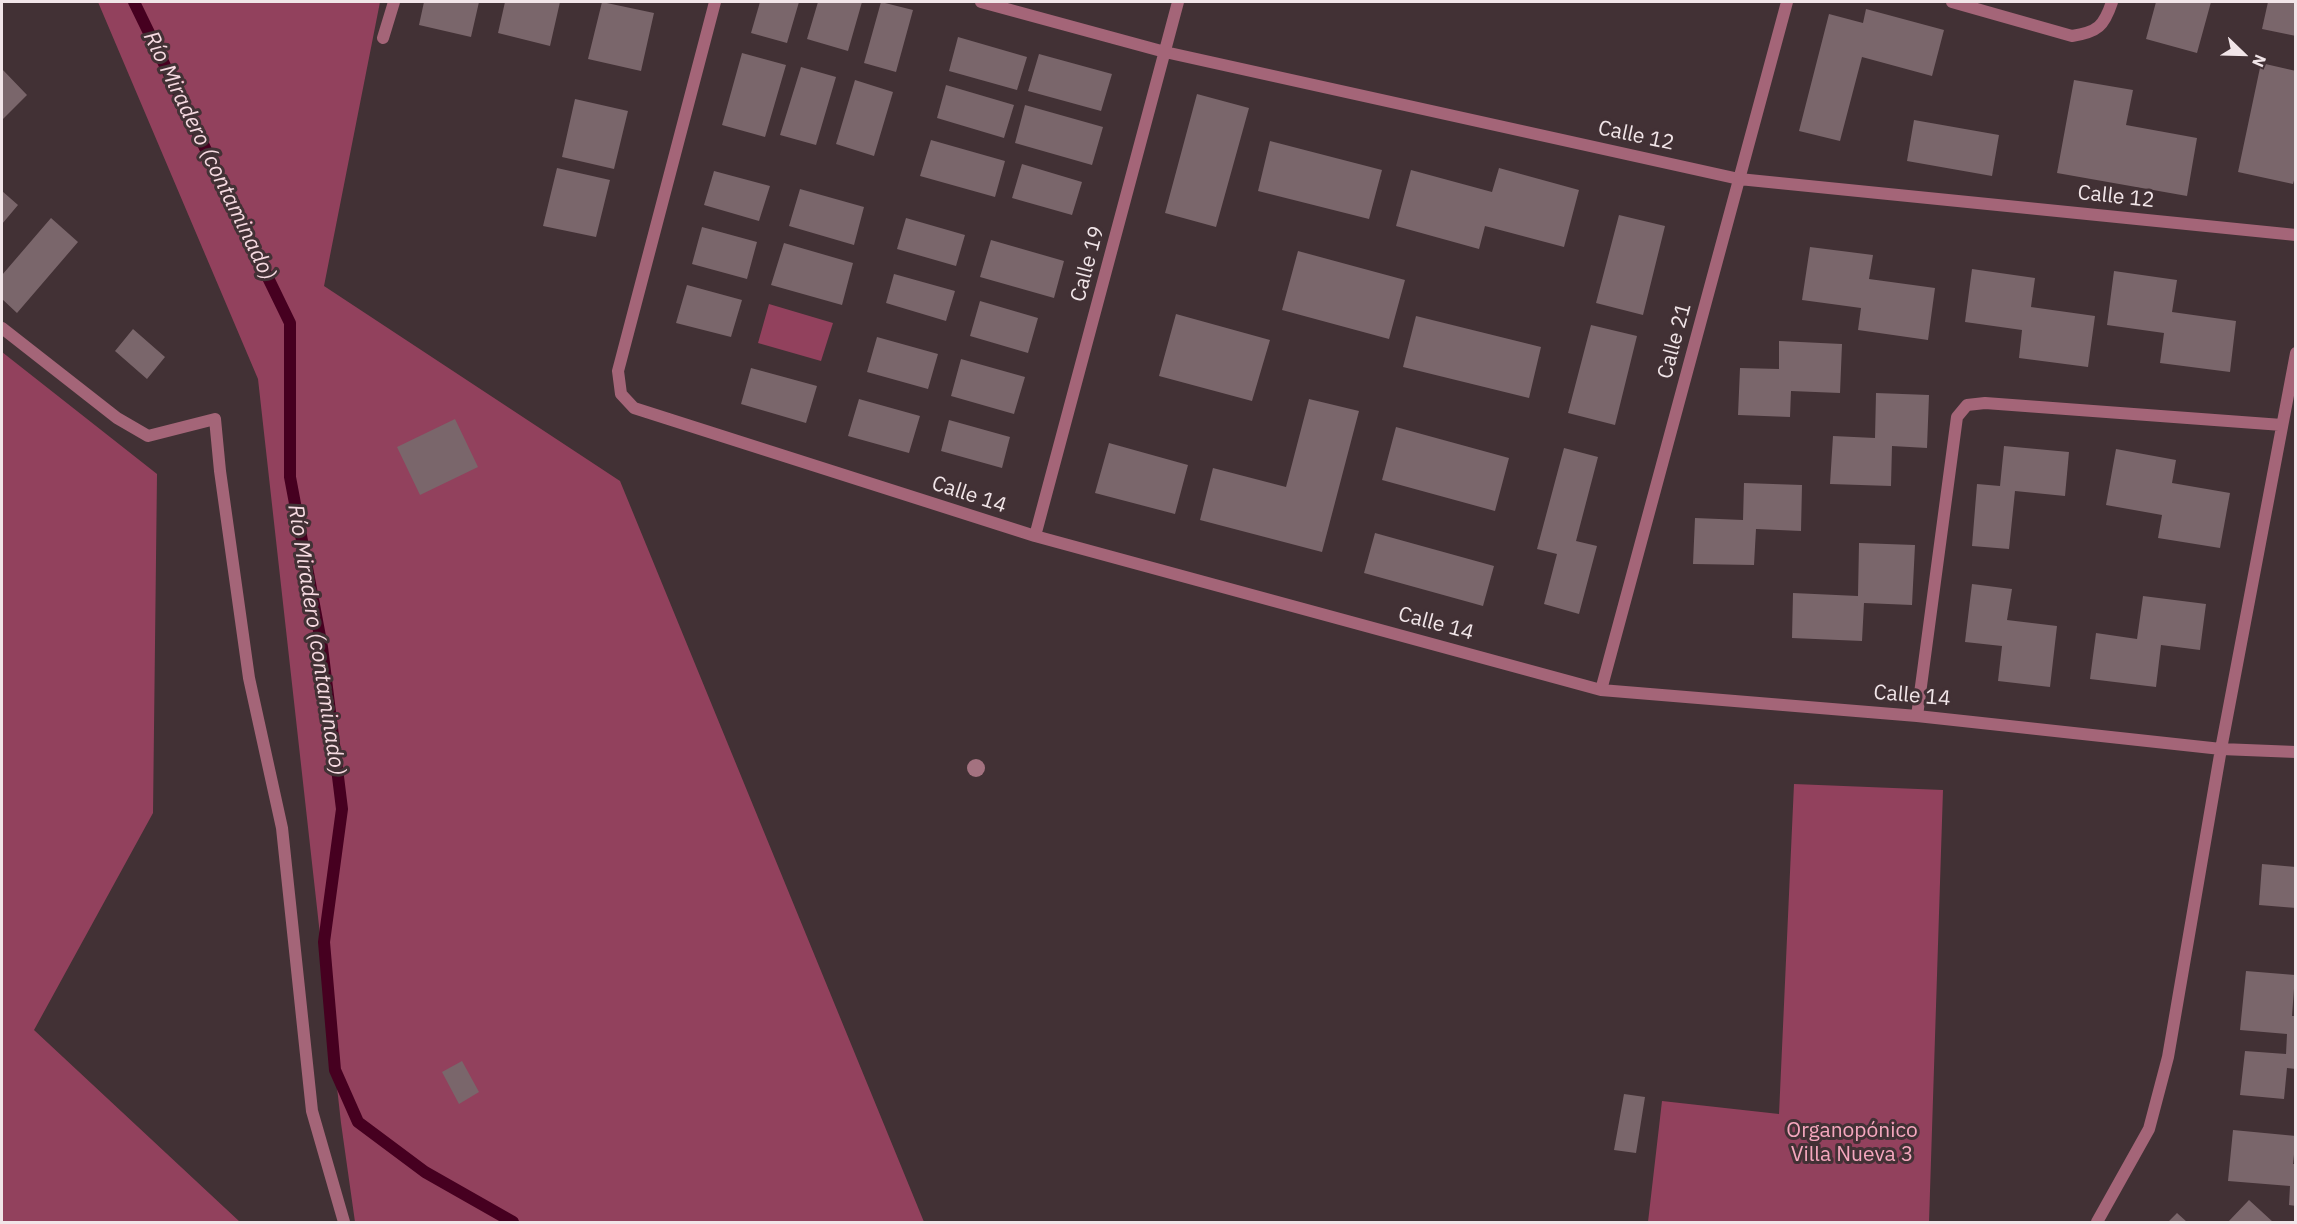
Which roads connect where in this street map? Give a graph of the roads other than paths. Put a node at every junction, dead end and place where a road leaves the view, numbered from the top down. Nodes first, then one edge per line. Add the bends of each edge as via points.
1 (394, 2) edge
2 (715, 2) edge
3 (981, 2) edge
4 (1178, 2) edge
5 (1787, 2) edge
6 (1952, 2) edge
7 (2112, 2) edge
8 (383, 38) dead end
9 (1165, 52) junction
10 (1739, 179) junction
11 (2295, 235) edge
12 (2, 328) edge
13 (2295, 353) edge
14 (2282, 424) junction
15 (1035, 536) junction
16 (1601, 690) junction
17 (1917, 716) junction
18 (2221, 748) junction
19 (2295, 752) edge
20 (344, 1222) edge
21 (2097, 1222) edge

1 - 8 street
2 - 15 street, Calle 14 via 618,371 621,394 634,408
3 - 9 street, Calle 12
4 - 9 street, Calle 19
5 - 10 street, Calle 21
6 - 7 street via 2072,36 2092,33 2106,19
9 - 10 street, Calle 12
9 - 15 street, Calle 19
10 - 11 street, Calle 12
10 - 16 street, Calle 21
12 - 20 street via 117,418 148,436 215,419 249,678 282,828 312,1111
13 - 14 street
14 - 17 street via 1985,403 1967,405 1958,417
14 - 18 street
15 - 16 street, Calle 14
16 - 17 street, Calle 14
17 - 18 street, Calle 14
18 - 19 street, Calle 14
18 - 21 street via 2166,1067 2149,1129

